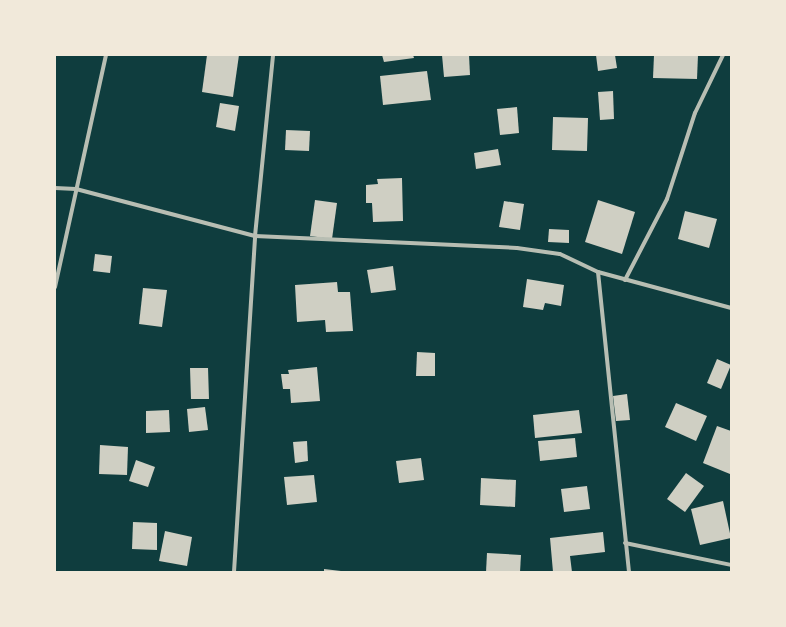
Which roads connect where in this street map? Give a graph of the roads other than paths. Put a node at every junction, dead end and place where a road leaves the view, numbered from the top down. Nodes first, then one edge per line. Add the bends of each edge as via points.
1 (106, 55) edge
2 (273, 55) edge
3 (723, 55) edge
4 (55, 188) edge
5 (76, 189) junction
6 (255, 236) junction
7 (598, 272) junction
8 (624, 280) junction
9 (55, 287) edge
10 (731, 308) edge
11 (625, 543) junction
12 (731, 565) edge
13 (234, 572) edge
14 (629, 572) edge

1 - 5 street
2 - 6 street
3 - 8 street via 695,113 667,199
4 - 5 street
5 - 6 street
5 - 9 street
6 - 7 street via 517,248 560,254
6 - 13 street
7 - 8 street
7 - 11 street
8 - 10 street
11 - 12 street
11 - 14 street

